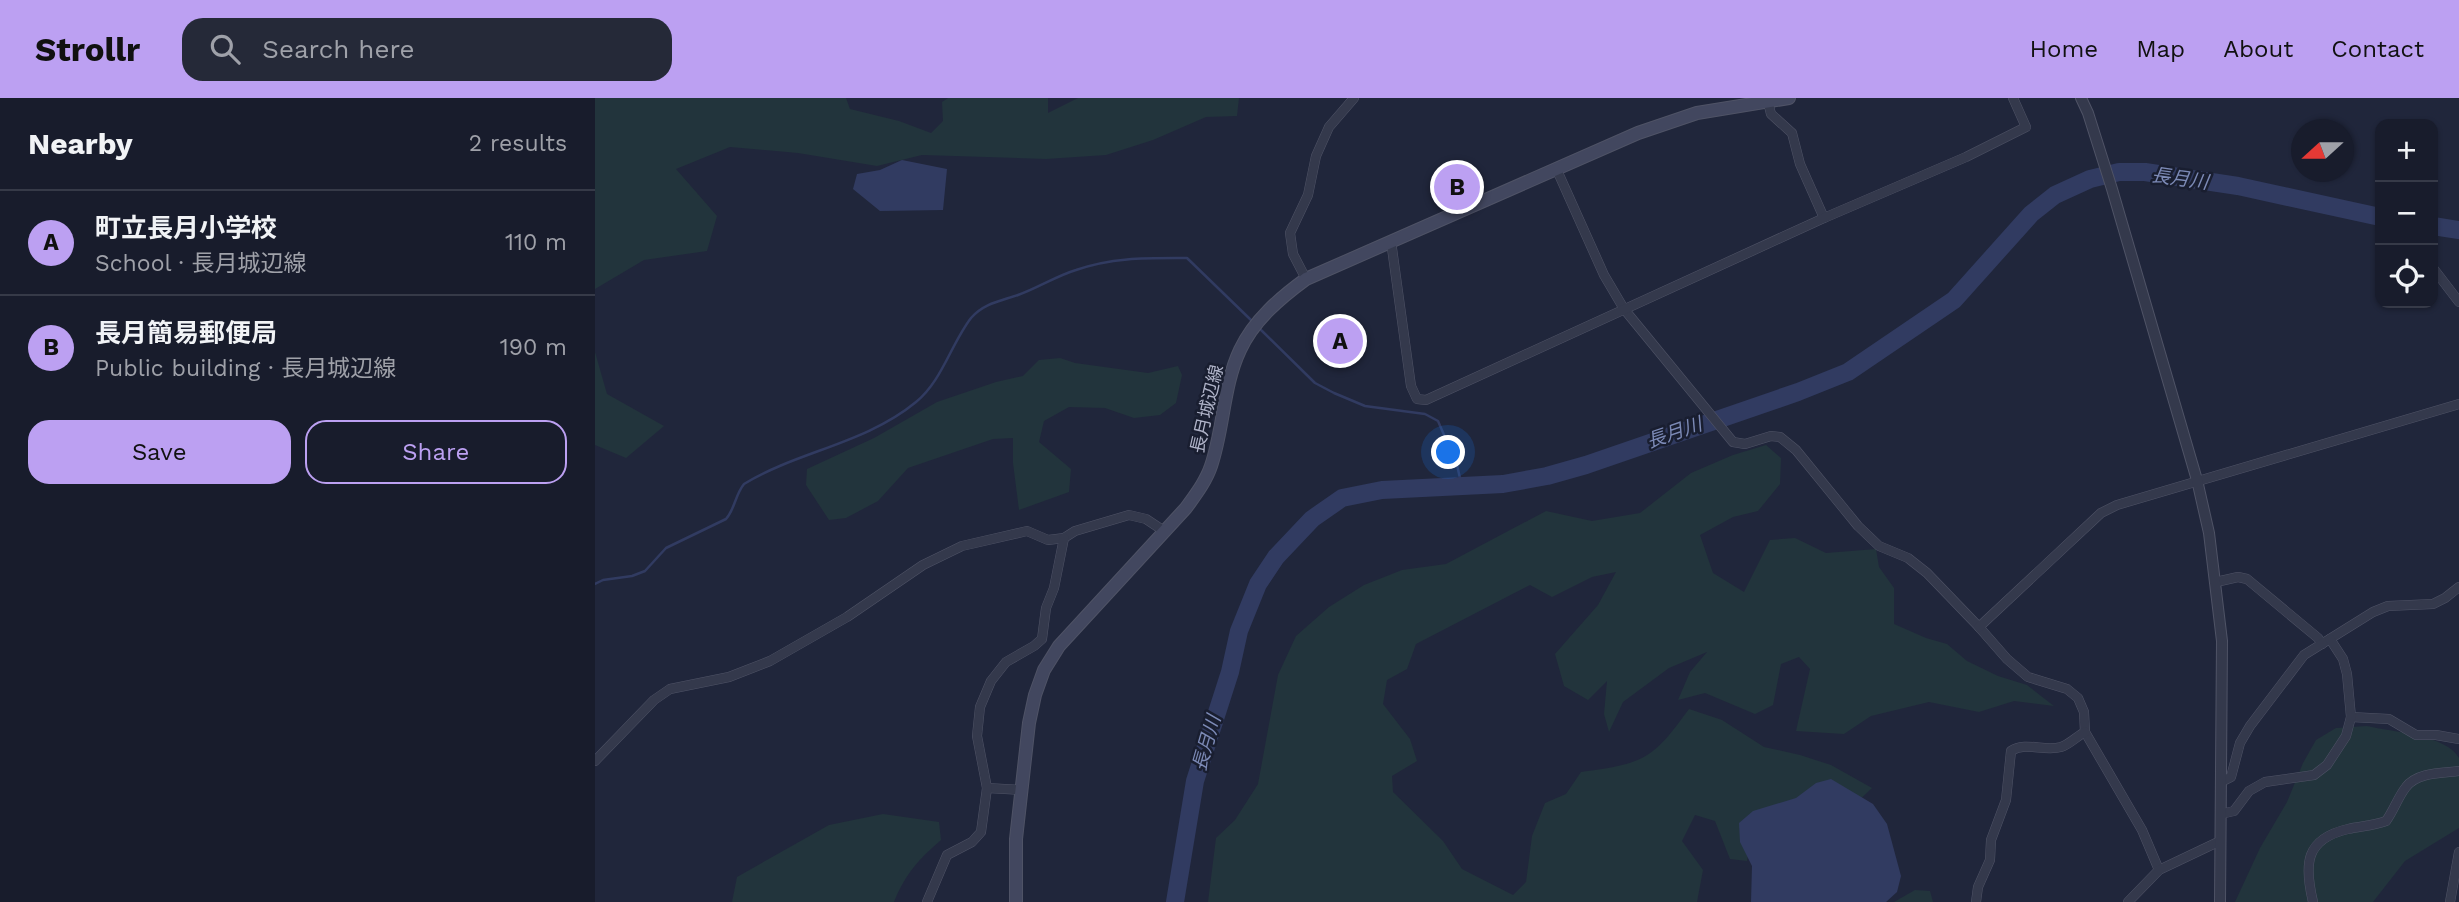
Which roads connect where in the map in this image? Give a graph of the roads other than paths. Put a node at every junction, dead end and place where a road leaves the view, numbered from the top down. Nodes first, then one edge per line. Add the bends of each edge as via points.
1 (1354, 98) edge
2 (1789, 98) edge
3 (2013, 98) edge
4 (2081, 98) edge
5 (1767, 100) edge
6 (1556, 168) junction
7 (1824, 218) junction
8 (1391, 241) junction
9 (2438, 275) edge
10 (1306, 279) junction
11 (2459, 302) edge
12 (1624, 309) junction
13 (2459, 404) edge
14 (2197, 480) junction
15 (1164, 531) junction
16 (1064, 538) junction
17 (2216, 582) junction
18 (2459, 587) edge
19 (1979, 627) junction
20 (2326, 641) junction
21 (2351, 717) junction
22 (2085, 732) junction
23 (2459, 739) edge
24 (595, 761) edge
25 (2459, 771) edge
26 (2221, 782) junction
27 (987, 788) junction
28 (1022, 790) junction
29 (2221, 814) junction
30 (2220, 841) junction
31 (2459, 852) edge
32 (2158, 870) junction
33 (927, 902) edge
34 (1016, 902) edge
35 (1976, 902) edge
36 (2128, 902) edge
37 (2220, 902) edge
38 (2312, 902) edge
39 (2450, 902) edge

1 - 10 street via 1329,127 1308,195 1290,233 1293,254
2 - 5 main road, 長月城辺線
3 - 7 street via 2026,127
4 - 14 street
5 - 6 main road, 長月城辺線 via 1674,120
5 - 7 street via 1771,114 1792,133
6 - 8 main road, 長月城辺線
6 - 12 street
7 - 12 street
8 - 10 main road, 長月城辺線
8 - 12 street via 1411,386 1417,399 1426,400
9 - 11 street
10 - 15 main road, 長月城辺線 via 1272,306 1240,350 1212,465 1201,488
12 - 19 street via 1733,442 1780,437 1858,526 1879,546 1908,558 1927,573
13 - 14 street
14 - 17 street
14 - 19 street via 2101,513
15 - 16 street via 1129,515
15 - 28 main road, 長月城辺線 via 1059,646 1044,670 1029,723
16 - 24 street via 1048,540 1027,531 961,546 770,661 729,677 670,689
16 - 27 street via 1042,639 1006,662 980,707 977,736
17 - 20 street via 2246,579
17 - 26 street via 2222,641
18 - 20 street via 2433,604 2388,606 2373,612
19 - 22 street via 2028,677 2067,689 2078,698
20 - 21 street via 2343,659
20 - 26 street via 2304,655 2272,697 2240,743 2231,777
21 - 23 street via 2389,719 2416,735
21 - 29 street via 2346,736 2327,765 2314,775 2265,782 2249,791 2234,811
22 - 32 street via 2142,830
22 - 35 street via 2064,746 2019,746 2011,751 2005,800
25 - 38 street via 2413,780 2386,821 2322,837 2311,851 2309,863
26 - 29 street
27 - 28 street
27 - 33 street via 981,832 947,855
28 - 34 main road, 長月城辺線
29 - 30 street
30 - 32 street
30 - 37 street
31 - 39 street
32 - 36 street

